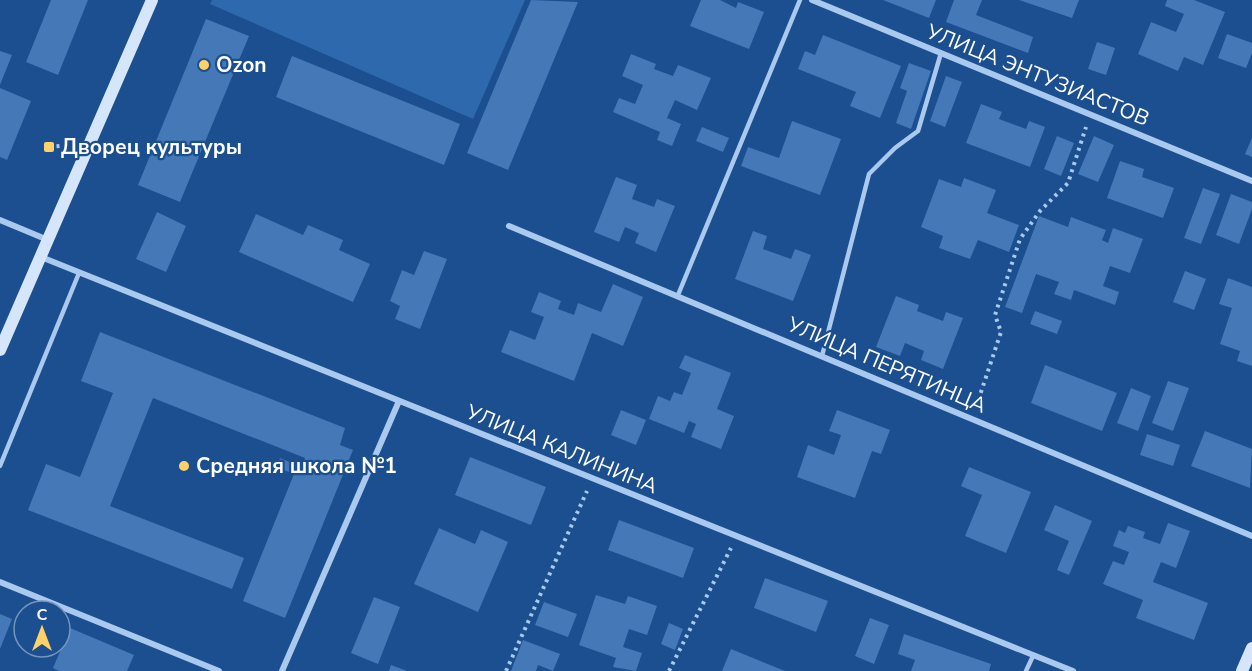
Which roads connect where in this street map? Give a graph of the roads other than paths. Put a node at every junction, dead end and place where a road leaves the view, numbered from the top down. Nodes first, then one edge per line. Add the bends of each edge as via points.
1 (152, 0) edge
2 (800, 0) edge
3 (812, 0) edge
4 (941, 53) junction
5 (1252, 181) edge
6 (0, 220) edge
7 (509, 226) dead end
8 (48, 240) junction
9 (40, 257) junction
10 (80, 273) junction
11 (678, 295) junction
12 (0, 350) edge
13 (822, 356) junction
14 (399, 401) junction
15 (0, 466) edge
16 (1252, 536) edge
17 (0, 582) edge
18 (1252, 648) edge
19 (1033, 656) junction
20 (219, 671) edge
21 (282, 671) edge
22 (1026, 671) edge
23 (1073, 671) edge
24 (1242, 671) edge

1 - 8 main road
2 - 11 lane
3 - 4 street, УЛИЦА ЭНТУЗИАСТОВ
4 - 5 street, УЛИЦА ЭНТУЗИАСТОВ
4 - 13 lane via 918,131 869,174
6 - 8 street
7 - 11 street, УЛИЦА ПЕРЯТИНЦА
8 - 9 main road
9 - 10 street, УЛИЦА КАЛИНИНА
9 - 12 main road
10 - 14 street, УЛИЦА КАЛИНИНА
10 - 15 lane
11 - 13 street, УЛИЦА ПЕРЯТИНЦА
13 - 16 street, УЛИЦА ПЕРЯТИНЦА
14 - 19 street, УЛИЦА КАЛИНИНА
14 - 21 street
17 - 20 street
18 - 24 main road
19 - 22 lane
19 - 23 street, УЛИЦА КАЛИНИНА

